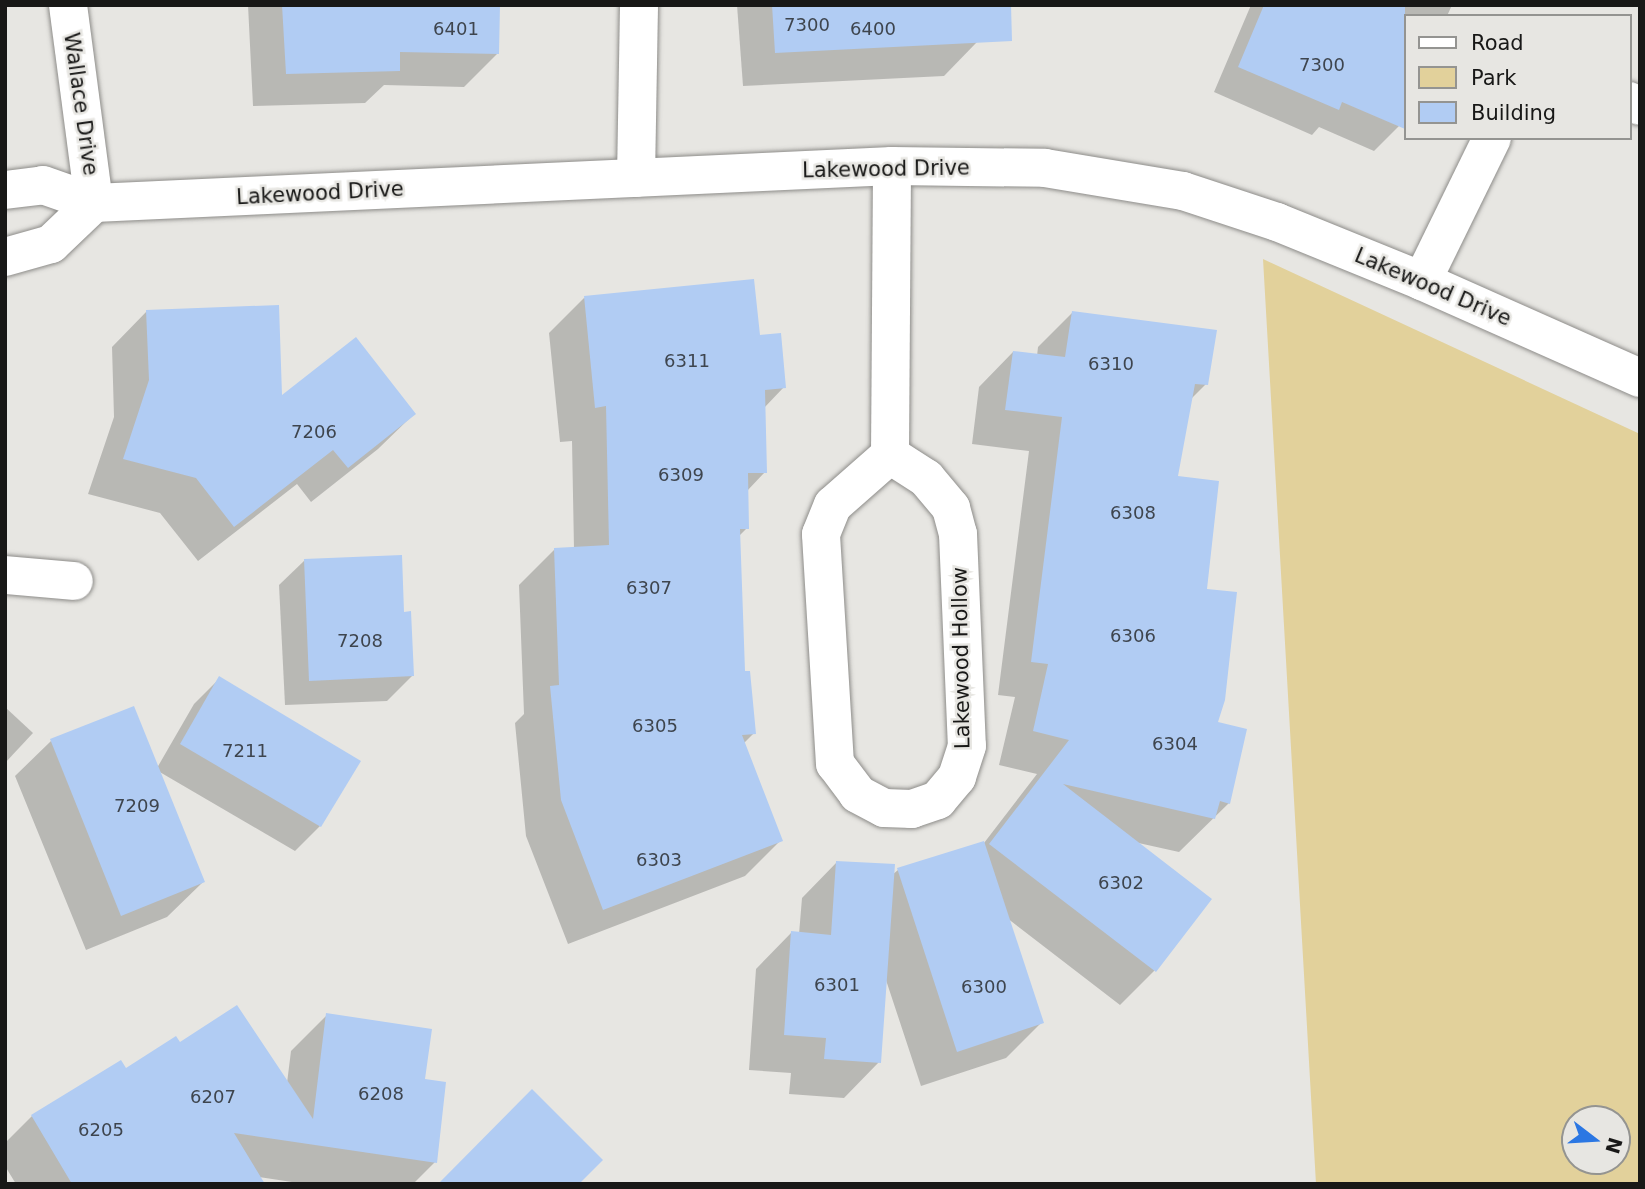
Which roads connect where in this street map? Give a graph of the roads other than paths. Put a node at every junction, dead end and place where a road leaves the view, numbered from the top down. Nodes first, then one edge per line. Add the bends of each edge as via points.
1 (68, 5) edge
2 (639, 5) edge
3 (1491, 140) edge
4 (892, 166) junction
5 (636, 178) junction
6 (5, 190) edge
7 (94, 203) junction
8 (5, 257) edge
9 (1422, 281) junction
10 (1640, 378) edge
11 (890, 455) junction
12 (5, 575) edge
13 (74, 581) dead end

1 - 7 street, Wallace Drive
2 - 5 street
3 - 9 street
4 - 5 street, Lakewood Drive
4 - 9 street, Lakewood Drive via 1045,168 1183,191 1277,222
4 - 11 street
5 - 7 street, Lakewood Drive
6 - 7 street, Lakewood Drive via 43,185
7 - 8 street via 51,244
9 - 10 street, Lakewood Drive
11 - 11 street, Lakewood Hollow via 833,505 821,534 835,764 858,794 884,808 912,809 938,800 957,777 967,747 958,534 951,508 926,478
12 - 13 street

